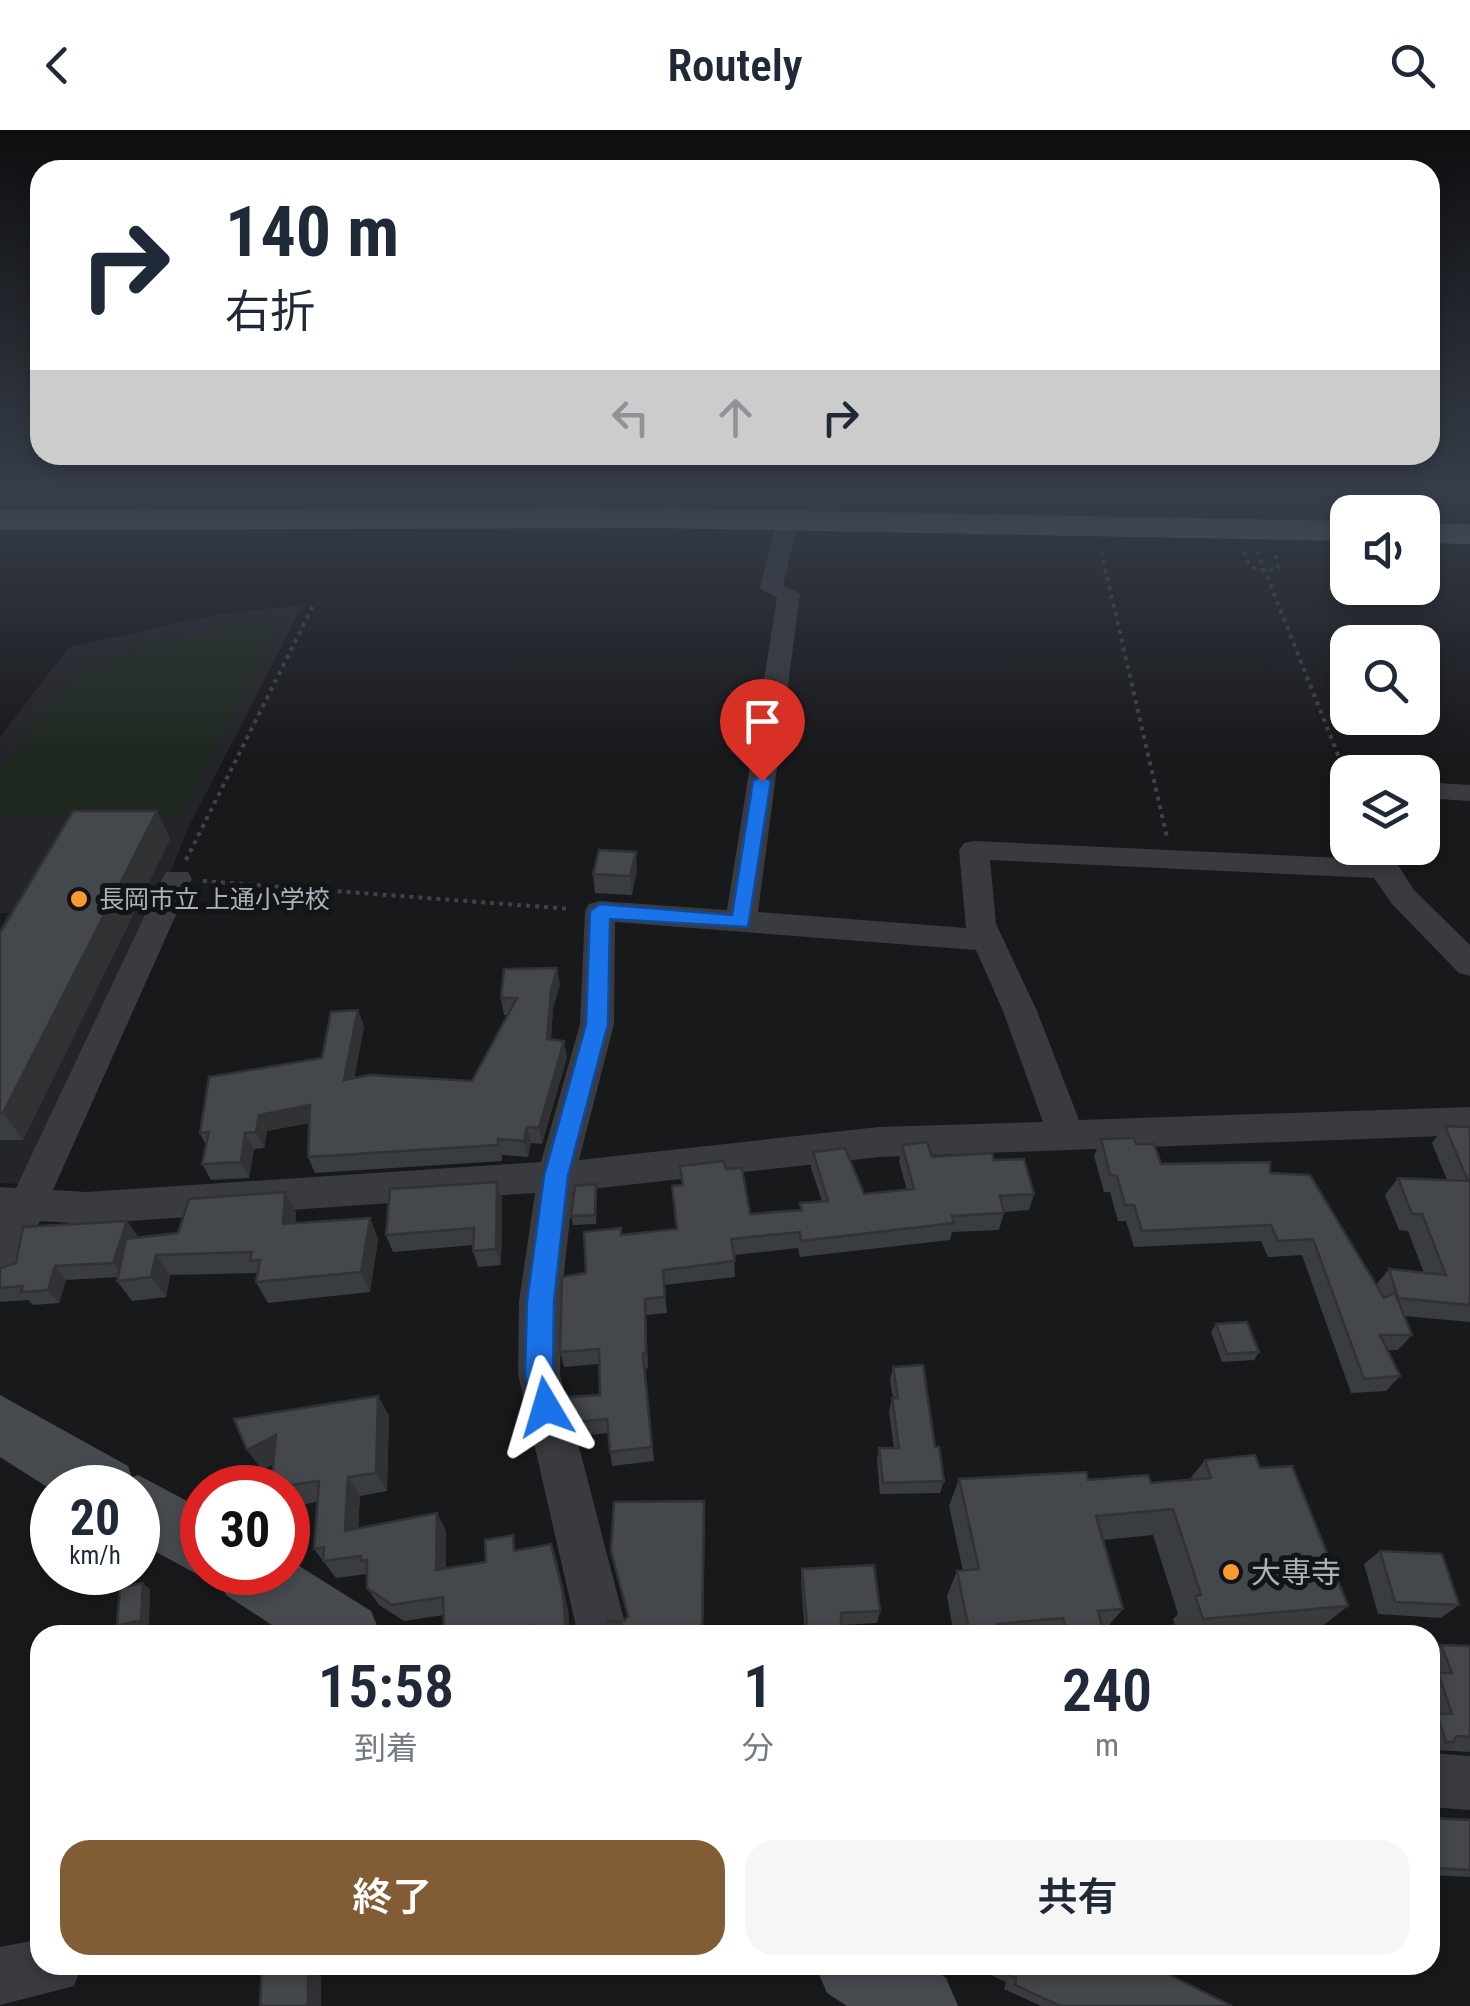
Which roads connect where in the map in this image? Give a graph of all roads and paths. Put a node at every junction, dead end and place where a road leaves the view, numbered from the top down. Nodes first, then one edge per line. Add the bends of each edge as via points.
1 (773, 580) edge
2 (1107, 580) edge
3 (1268, 580) edge
4 (314, 604) dead end
5 (1338, 755) edge
6 (1440, 791) edge
7 (1470, 793) edge
8 (1330, 858) edge
9 (1173, 860) junction
10 (1381, 865) edge
11 (177, 879) junction
12 (600, 911) junction
13 (740, 922) junction
14 (988, 940) junction
15 (1470, 965) edge
16 (1470, 1121) edge
17 (1067, 1138) junction
18 (556, 1176) junction
19 (14, 1205) edge
20 (0, 1265) edge
21 (0, 1424) edge
22 (68, 1465) edge
23 (284, 1595) edge
24 (331, 1625) edge
25 (602, 1625) edge
26 (1440, 1780) edge
27 (1470, 1782) edge
28 (30, 1970) edge
29 (870, 1975) edge
30 (0, 1976) edge
31 (918, 2006) edge

1 - 13 street via 771,588 789,594
2 - 9 path
3 - 5 path
4 - 11 path
6 - 7 street
8 - 9 street
9 - 14 street via 974,850 980,924
10 - 15 street via 1404,903
11 - 12 path
11 - 19 street
12 - 13 street
12 - 18 street via 597,1024
13 - 14 street
14 - 17 street
16 - 17 street
17 - 18 street via 879,1142
18 - 19 street via 86,1208
18 - 25 street via 540,1301 539,1374
19 - 20 street
21 - 22 main road
23 - 24 main road
26 - 27 street
28 - 30 street
29 - 31 main road

